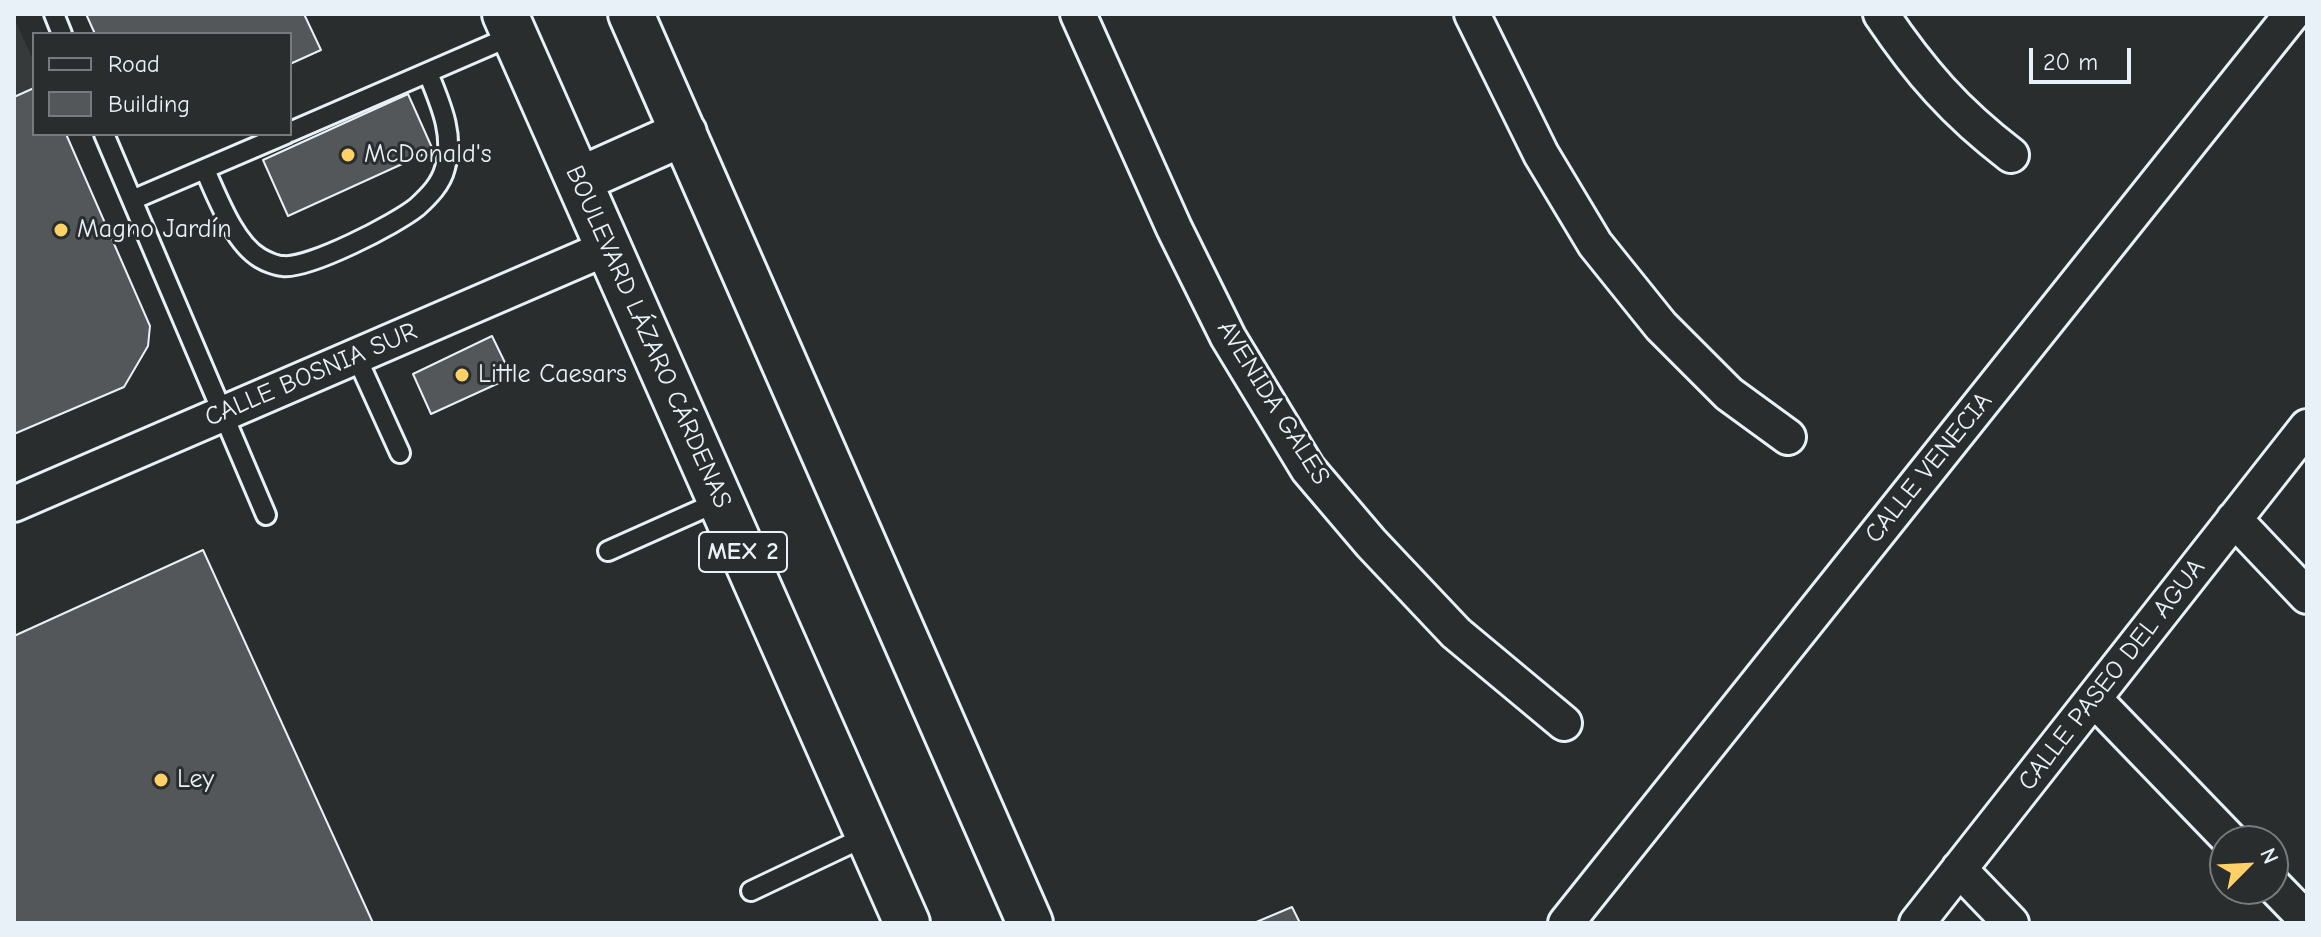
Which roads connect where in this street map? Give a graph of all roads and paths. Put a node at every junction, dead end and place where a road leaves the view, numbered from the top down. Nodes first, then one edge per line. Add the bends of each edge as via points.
1 (631, 14) edge
2 (1078, 14) edge
3 (1472, 14) edge
4 (1881, 14) edge
5 (2292, 14) edge
6 (509, 24) edge
7 (428, 73) junction
8 (292, 131) edge
9 (684, 133) junction
10 (105, 136) edge
11 (281, 136) edge
12 (2011, 155) dead end
13 (205, 170) junction
14 (579, 180) junction
15 (132, 200) junction
16 (609, 247) junction
17 (356, 356) junction
18 (221, 414) junction
19 (2307, 427) edge
20 (1788, 437) dead end
21 (400, 453) dead end
22 (720, 501) junction
23 (14, 504) edge
24 (266, 515) dead end
25 (2234, 519) junction
26 (608, 551) dead end
27 (2307, 596) edge
28 (2095, 700) junction
29 (1564, 723) dead end
30 (2216, 825) edge
31 (869, 835) junction
32 (1959, 869) junction
33 (751, 891) dead end
34 (2289, 901) edge
35 (2307, 920) edge
36 (907, 923) edge
37 (1030, 923) edge
38 (1566, 923) edge
39 (1917, 923) edge
40 (2011, 923) edge

1 - 9 main road
2 - 29 street, AVENIDA GALES via 1228,337 1308,469 1456,633
3 - 20 street via 1541,154 1595,244 1661,326 1729,394
4 - 12 street via 1940,92
5 - 38 street, CALLE VENECIA
6 - 7 lane
6 - 14 main road, BOULEVARD LÁZARO CÁRDENAS / MEX 2
7 - 8 lane
7 - 13 lane via 449,149 436,188 414,209 337,250 282,266 258,257 228,218
9 - 14 main road
9 - 37 main road
10 - 15 lane
11 - 13 lane
13 - 15 lane
14 - 16 main road, BOULEVARD LÁZARO CÁRDENAS / MEX 2
15 - 18 lane
16 - 17 street, CALLE BOSNIA SUR
16 - 22 main road, BOULEVARD LÁZARO CÁRDENAS / MEX 2
17 - 18 street, CALLE BOSNIA SUR
17 - 21 lane
18 - 23 street, CALLE BOSNIA SUR
18 - 24 lane
19 - 25 street, CALLE PASEO DEL AGUA
22 - 26 lane
22 - 31 main road, BOULEVARD LÁZARO CÁRDENAS / MEX 2
25 - 27 street
25 - 28 street, CALLE PASEO DEL AGUA
28 - 30 street
28 - 32 street, CALLE PASEO DEL AGUA
31 - 33 lane
31 - 36 main road, BOULEVARD LÁZARO CÁRDENAS / MEX 2
32 - 39 street, CALLE PASEO DEL AGUA
32 - 40 street
34 - 35 street

